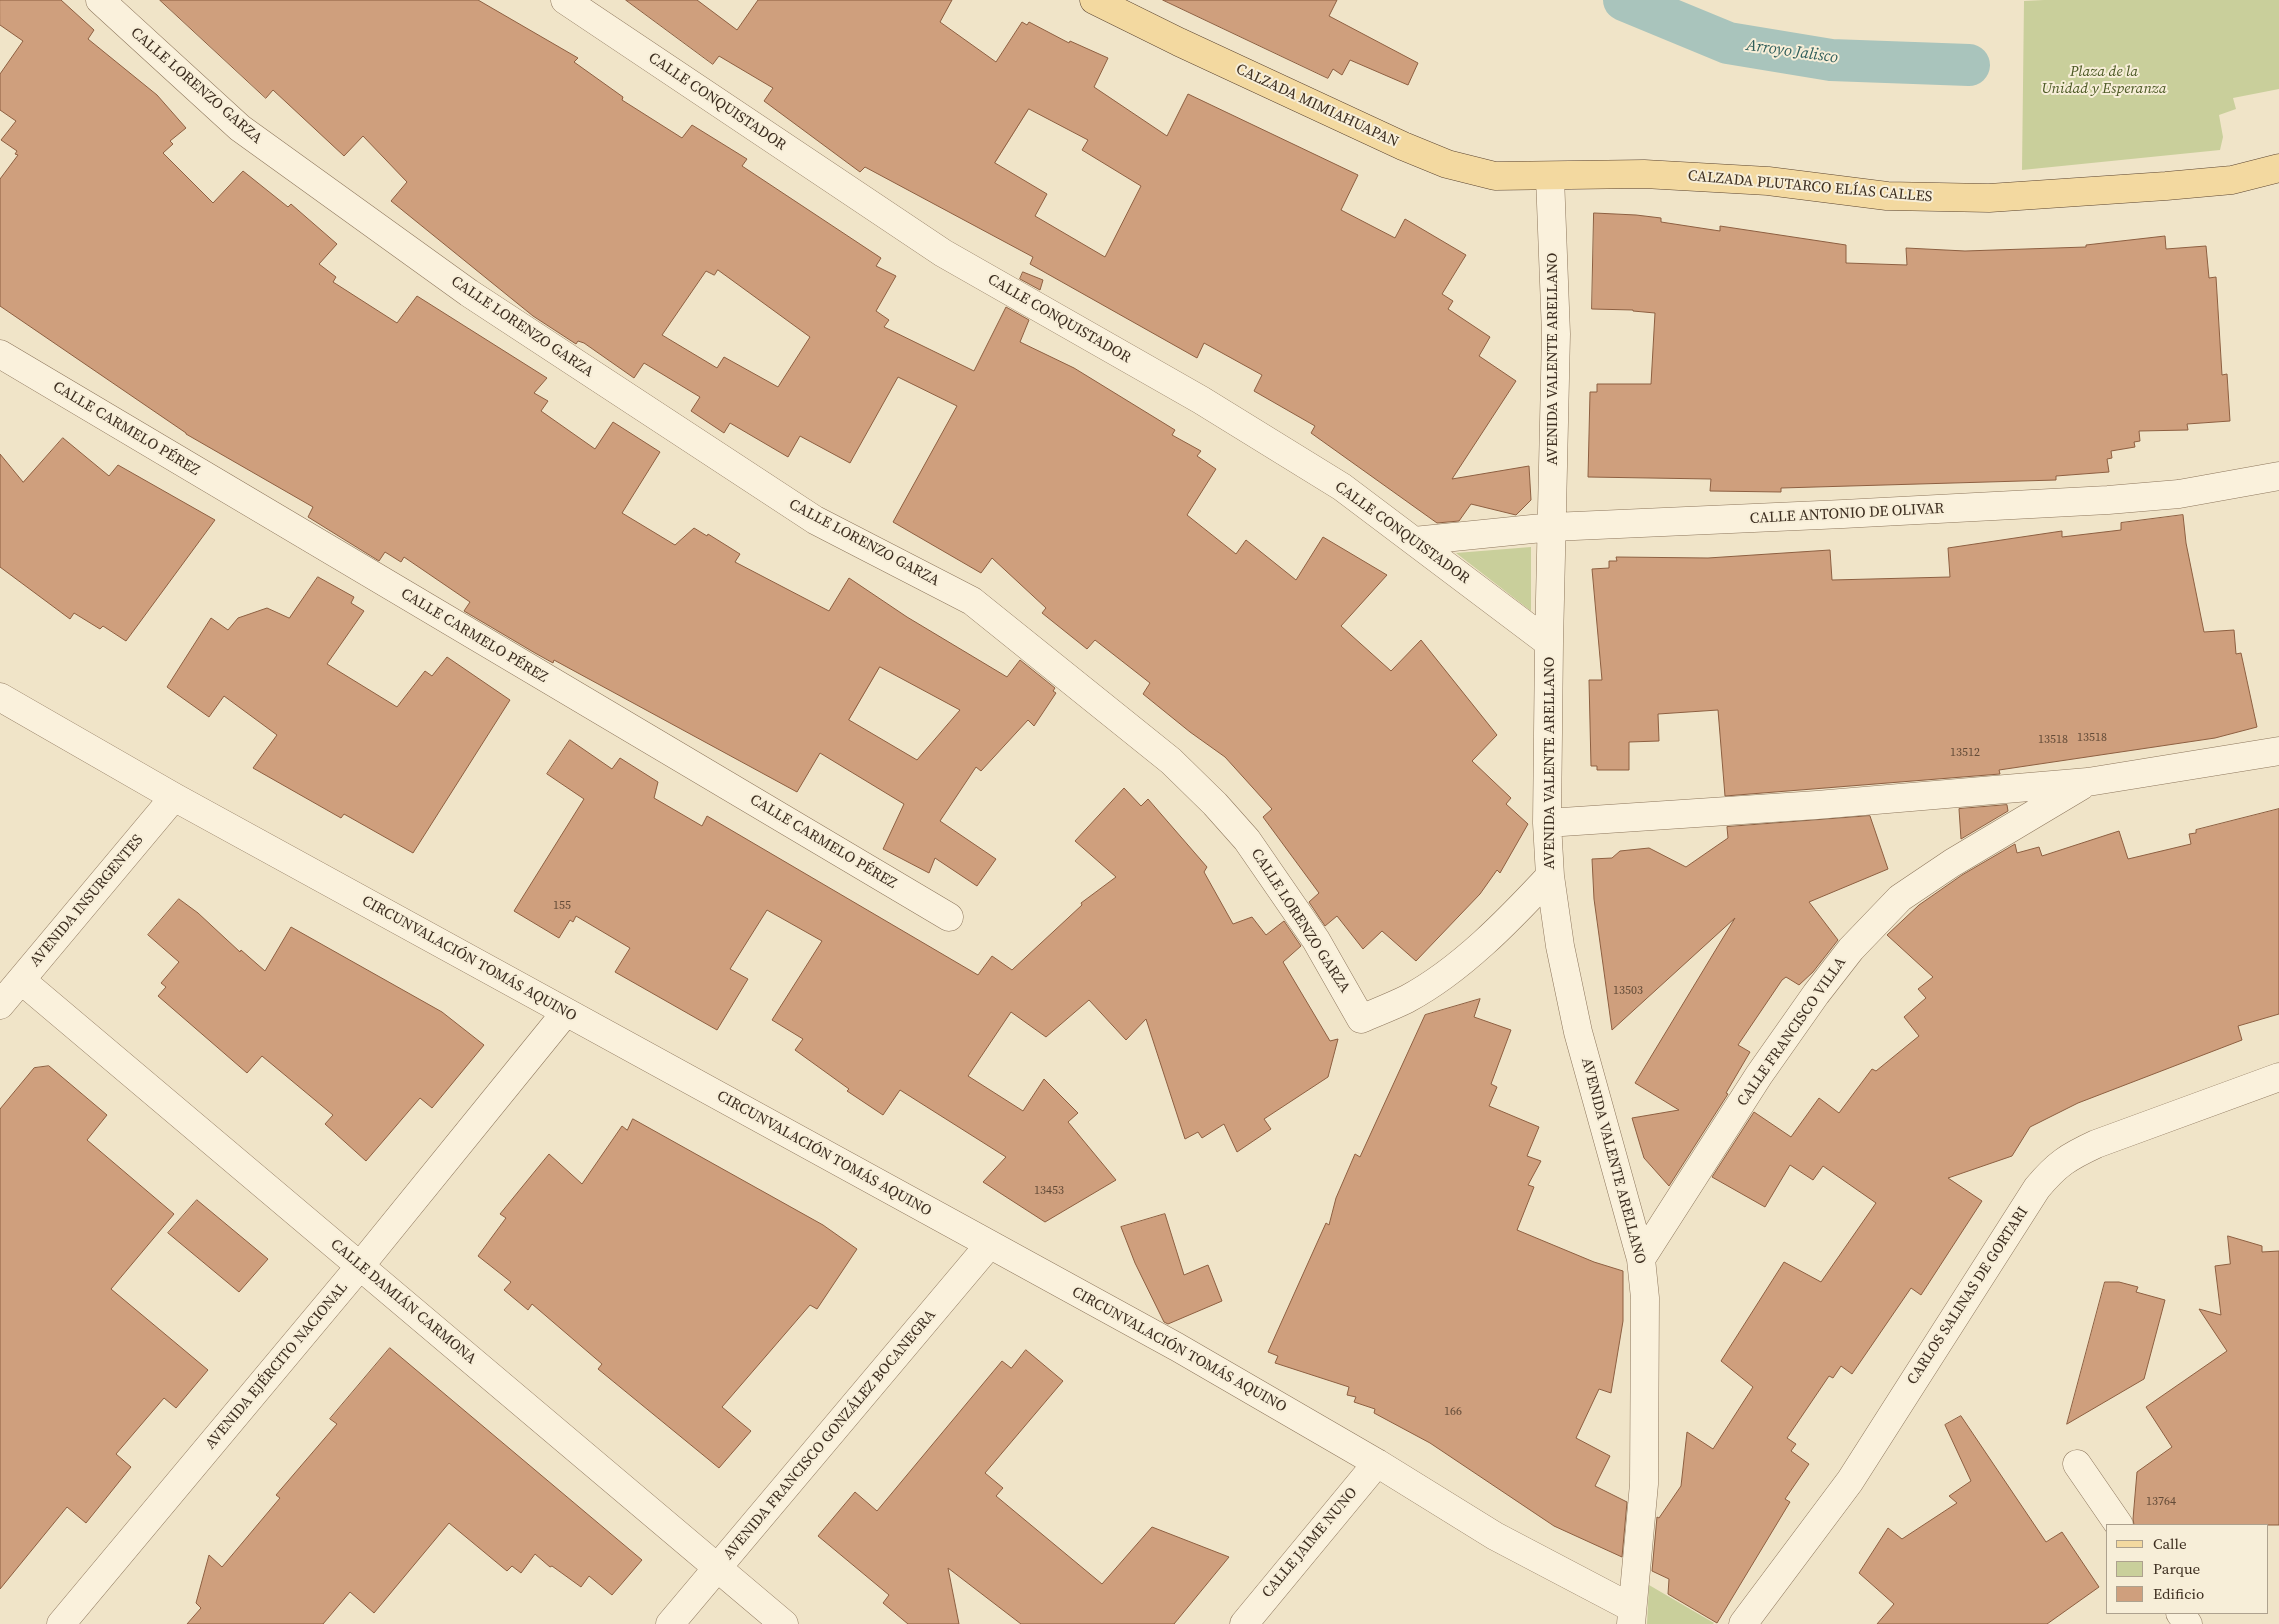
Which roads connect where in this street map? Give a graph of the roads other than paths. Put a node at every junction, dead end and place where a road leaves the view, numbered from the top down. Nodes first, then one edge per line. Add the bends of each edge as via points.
1 (100, 0) edge
2 (565, 0) edge
3 (1094, 0) edge
4 (2279, 168) edge
5 (1550, 177) junction
6 (0, 354) edge
7 (2279, 476) edge
8 (1552, 527) junction
9 (1414, 541) junction
10 (1549, 643) junction
11 (0, 698) edge
12 (2279, 751) edge
13 (2088, 782) junction
14 (174, 797) junction
15 (1547, 823) junction
16 (1550, 876) junction
17 (949, 917) dead end
18 (21, 980) junction
19 (0, 1005) edge
20 (566, 1012) junction
21 (2279, 1077) edge
22 (989, 1245) junction
23 (1641, 1260) junction
24 (360, 1266) junction
25 (1377, 1463) junction
26 (2077, 1464) dead end
27 (2118, 1524) edge
28 (718, 1568) junction
29 (1631, 1616) edge
30 (61, 1624) edge
31 (670, 1624) edge
32 (784, 1624) edge
33 (1244, 1624) edge
34 (1743, 1624) edge

1 - 16 street, CALLE LORENZO GARZA via 240,128 469,293 815,520 972,601 1171,761 1246,840 1316,940 1361,1018 1408,998 1445,973 1514,914
2 - 9 street, CALLE CONQUISTADOR via 943,254 1201,400 1342,487
3 - 5 main road, CALZADA MIMIAHUAPAN via 1335,116 1447,164 1495,176
4 - 5 main road, CALZADA PLUTARCO ELÍAS CALLES via 2222,181 1988,198 1887,196 1768,181 1644,174
5 - 8 street, AVENIDA VALENTE ARELLANO via 1556,334
6 - 17 street, CALLE CARMELO PÉREZ
7 - 8 street, CALLE ANTONIO DE OLIVAR via 2179,494 2108,500
8 - 9 street, CALLE ANTONIO DE OLIVAR
8 - 10 street, AVENIDA VALENTE ARELLANO
9 - 10 street, CALLE CONQUISTADOR
10 - 15 street, AVENIDA VALENTE ARELLANO
11 - 14 street, CIRCUNVALACIÓN TOMÁS AQUINO
12 - 13 street, CALLE FRANCISCO VILLA
13 - 15 street, CALLE FRANCISCO VILLA
13 - 23 street, CALLE FRANCISCO VILLA via 1900,898 1851,949 1759,1075
14 - 18 street, AVENIDA INSURGENTES
14 - 20 street, CIRCUNVALACIÓN TOMÁS AQUINO
15 - 16 street, AVENIDA VALENTE ARELLANO
16 - 23 street, AVENIDA VALENTE ARELLANO via 1560,946 1578,1032
18 - 19 street, AVENIDA INSURGENTES
18 - 24 street, CALLE DAMIÁN CARMONA
20 - 22 street, CIRCUNVALACIÓN TOMÁS AQUINO
20 - 24 street, AVENIDA EJÉRCITO NACIONAL
21 - 34 street, CARLOS SALINAS DE GORTARI via 2096,1144 2068,1156 2053,1169 2037,1188 1850,1481
22 - 25 street, CIRCUNVALACIÓN TOMÁS AQUINO via 1176,1347
22 - 28 street, AVENIDA FRANCISCO GONZÁLEZ BOCANEGRA
23 - 29 street, AVENIDA VALENTE ARELLANO via 1645,1298 1644,1484
24 - 28 street, CALLE DAMIÁN CARMONA
24 - 30 street, AVENIDA EJÉRCITO NACIONAL
25 - 29 street, CIRCUNVALACIÓN TOMÁS AQUINO
25 - 33 street, CALLE JAIME NUNO
26 - 27 street
28 - 31 street, AVENIDA FRANCISCO GONZÁLEZ BOCANEGRA
28 - 32 street, CALLE DAMIÁN CARMONA

